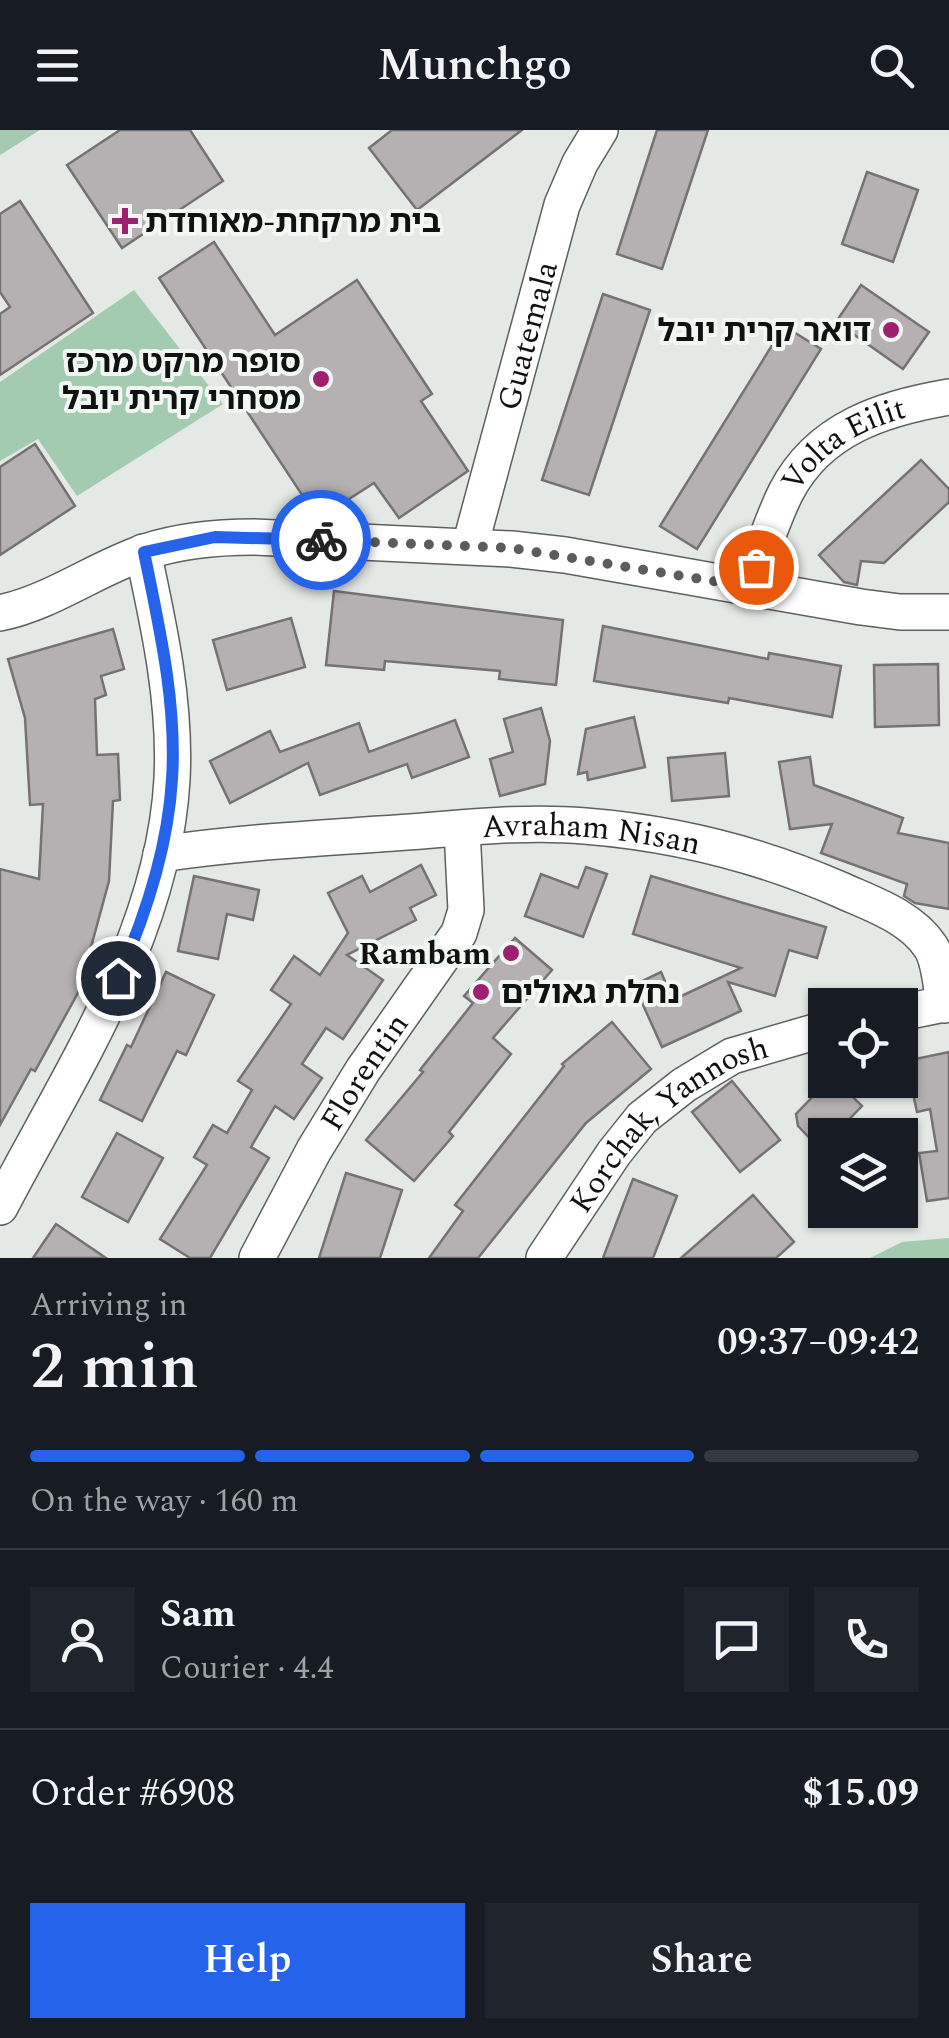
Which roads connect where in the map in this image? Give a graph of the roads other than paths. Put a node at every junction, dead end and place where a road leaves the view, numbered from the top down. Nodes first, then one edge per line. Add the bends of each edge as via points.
1 (600, 130) edge
2 (944, 398) edge
3 (470, 546) junction
4 (144, 552) junction
5 (749, 587) junction
6 (0, 612) edge
7 (949, 612) edge
8 (462, 829) junction
9 (161, 854) junction
10 (947, 1004) edge
11 (918, 1010) edge
12 (808, 1034) edge
13 (0, 1207) edge
14 (257, 1258) edge
15 (544, 1258) edge

1 - 3 street, Guatemala via 562,205
2 - 5 street, Volta Eilit via 870,416 810,460 787,490
3 - 4 street via 215,537
3 - 5 street via 566,555
4 - 6 street via 23,608
4 - 9 street via 171,726 172,779
5 - 7 street via 900,612
8 - 9 street, Avraham Nisan
8 - 10 street, Avraham Nisan via 583,825 709,845 807,875 912,926 932,948
8 - 14 street, Florentin via 466,910 459,933 363,1070
9 - 13 street via 109,998
10 - 11 street
12 - 15 street, Korchak, Yannosh via 732,1056 642,1118

